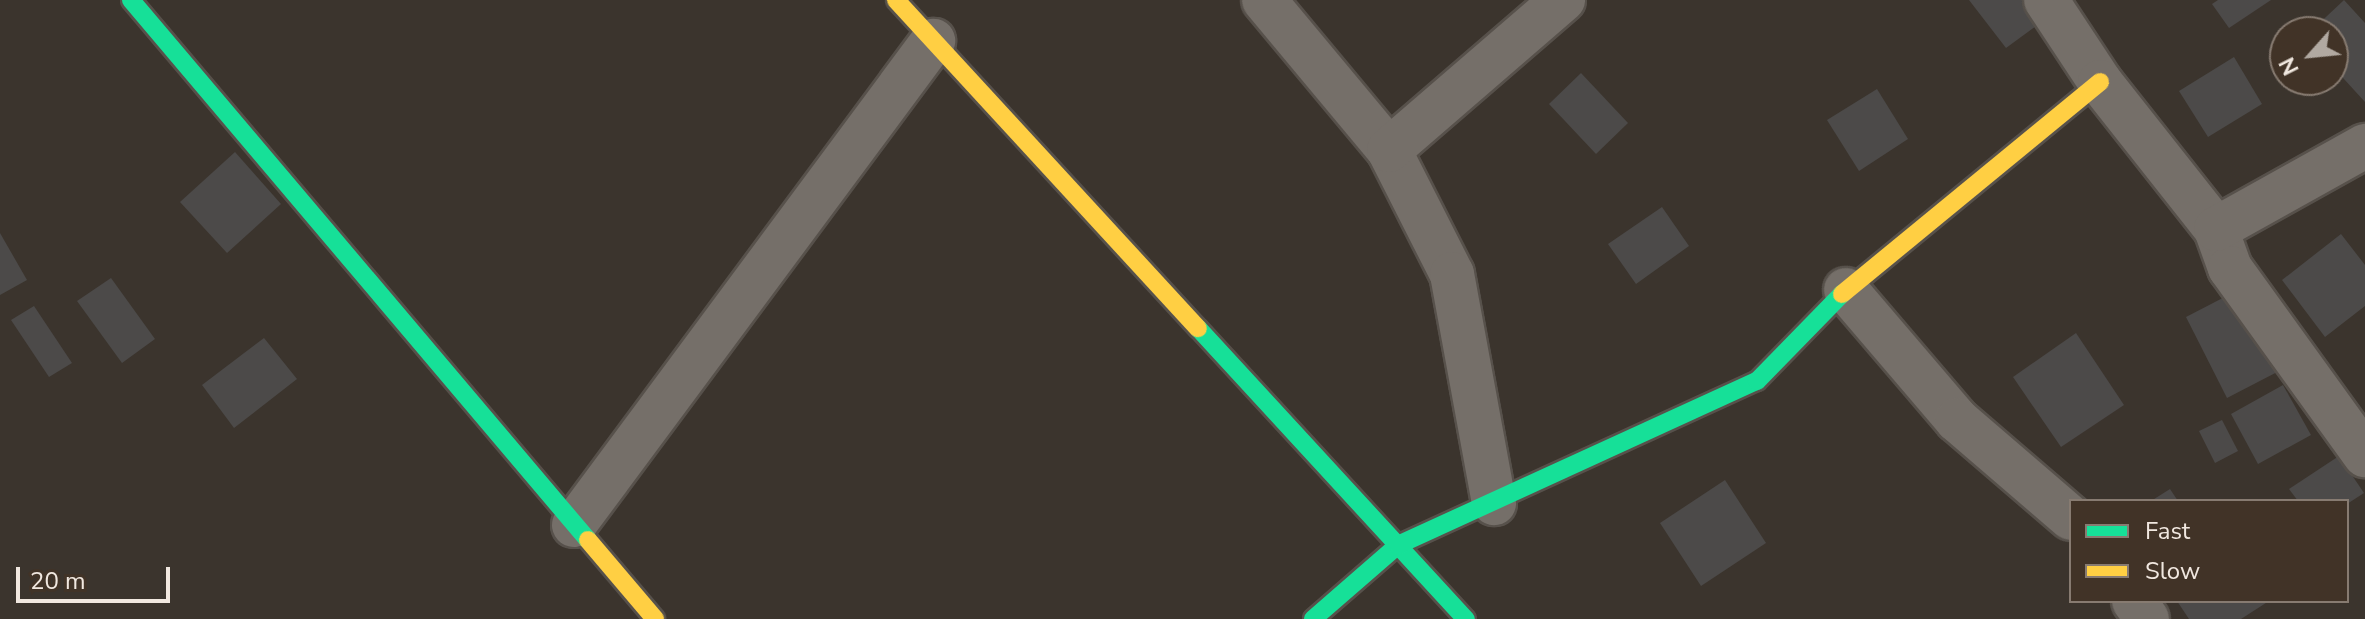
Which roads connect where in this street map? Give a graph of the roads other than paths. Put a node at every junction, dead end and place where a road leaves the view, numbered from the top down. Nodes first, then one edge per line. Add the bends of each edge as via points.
1 (131, 0) edge
2 (896, 0) edge
3 (1264, 0) edge
4 (1563, 0) edge
5 (2046, 0) edge
6 (933, 41) junction
7 (2100, 82) junction
8 (2365, 146) edge
9 (1389, 150) junction
10 (2216, 229) junction
11 (1846, 290) junction
12 (2365, 455) edge
13 (1494, 503) junction
14 (2069, 516) edge
15 (574, 525) junction
16 (1398, 545) junction
17 (655, 619) edge
18 (1313, 619) edge
19 (1466, 619) edge

1 - 15 street
2 - 6 street
3 - 9 street
4 - 9 street
5 - 7 street
6 - 15 street
6 - 16 street
7 - 10 street
7 - 11 street
8 - 10 street
9 - 13 street via 1452,274
10 - 12 street via 2230,268
11 - 13 street via 1757,381
11 - 14 street via 1957,420
13 - 16 street
15 - 17 street
16 - 18 street
16 - 19 street

